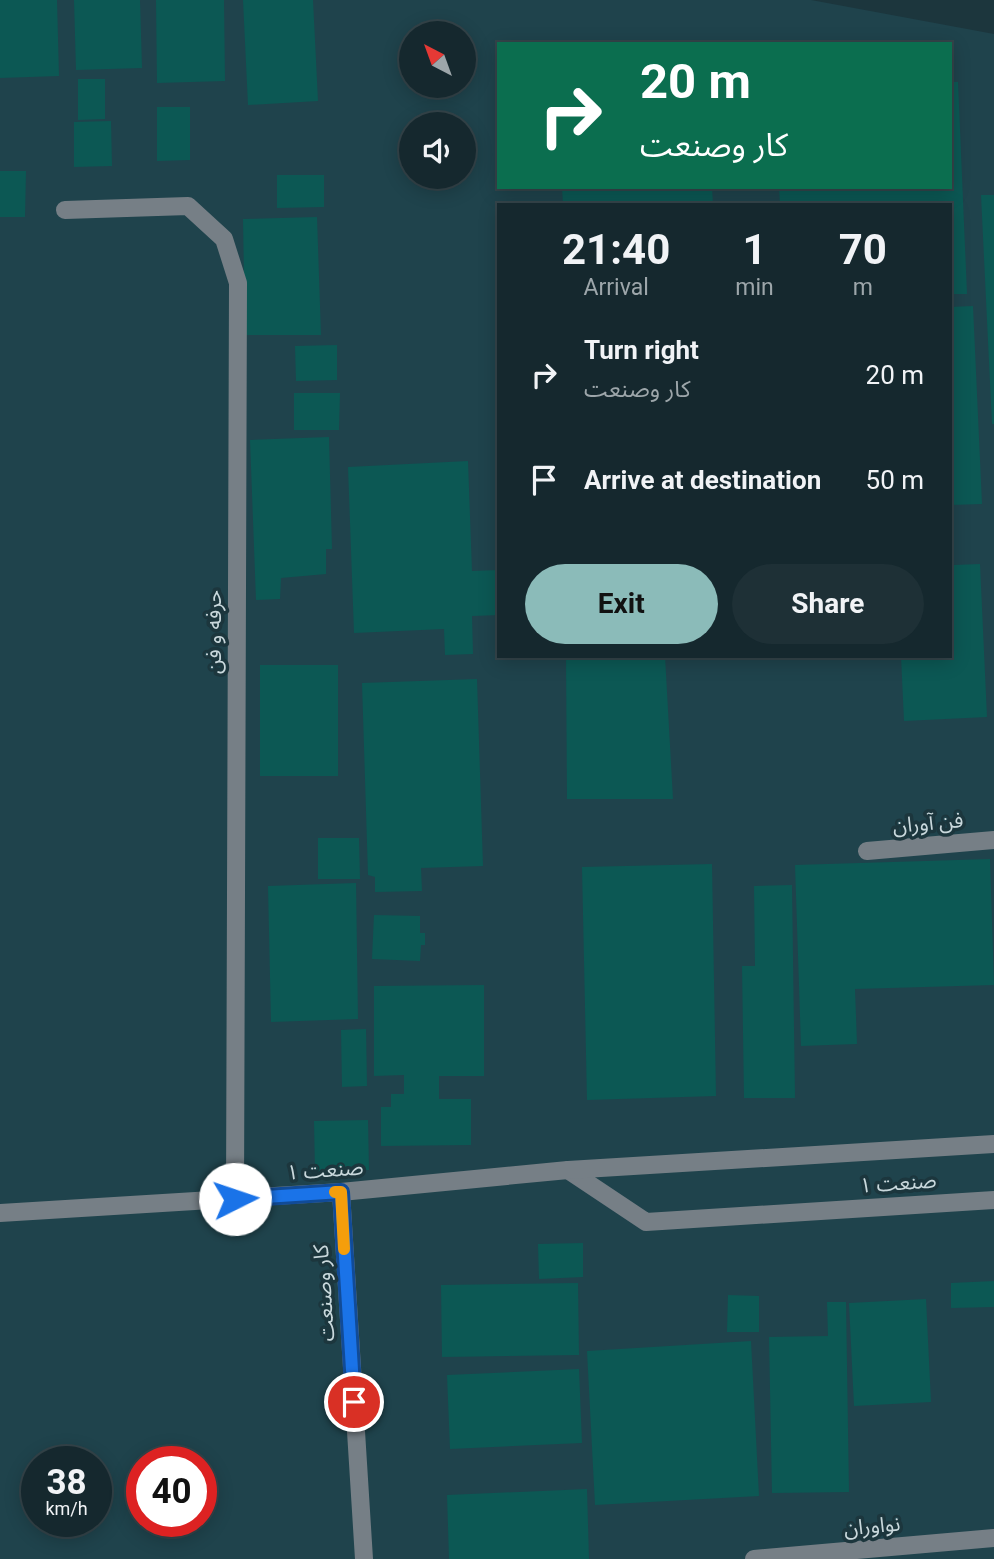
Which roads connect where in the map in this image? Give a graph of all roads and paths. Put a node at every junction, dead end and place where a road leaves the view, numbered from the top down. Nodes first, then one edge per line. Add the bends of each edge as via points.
1 (65, 210) dead end
2 (994, 840) edge
3 (867, 851) dead end
4 (994, 1144) edge
5 (568, 1170) junction
6 (341, 1192) junction
7 (235, 1199) junction
8 (994, 1200) edge
9 (0, 1213) edge
10 (994, 1538) edge
11 (364, 1559) edge
12 (754, 1559) edge

1 - 7 street, حرفه و فن via 188,206 224,239 238,283
2 - 3 street, فن آوران
4 - 5 street, صنعت ۱
5 - 6 street, صنعت ۱
5 - 8 street, صنعت ۱ via 646,1222
6 - 7 street, صنعت ۱
6 - 11 street, کار وصنعت
7 - 9 street, صنعت ۱
10 - 12 street, نواوران

